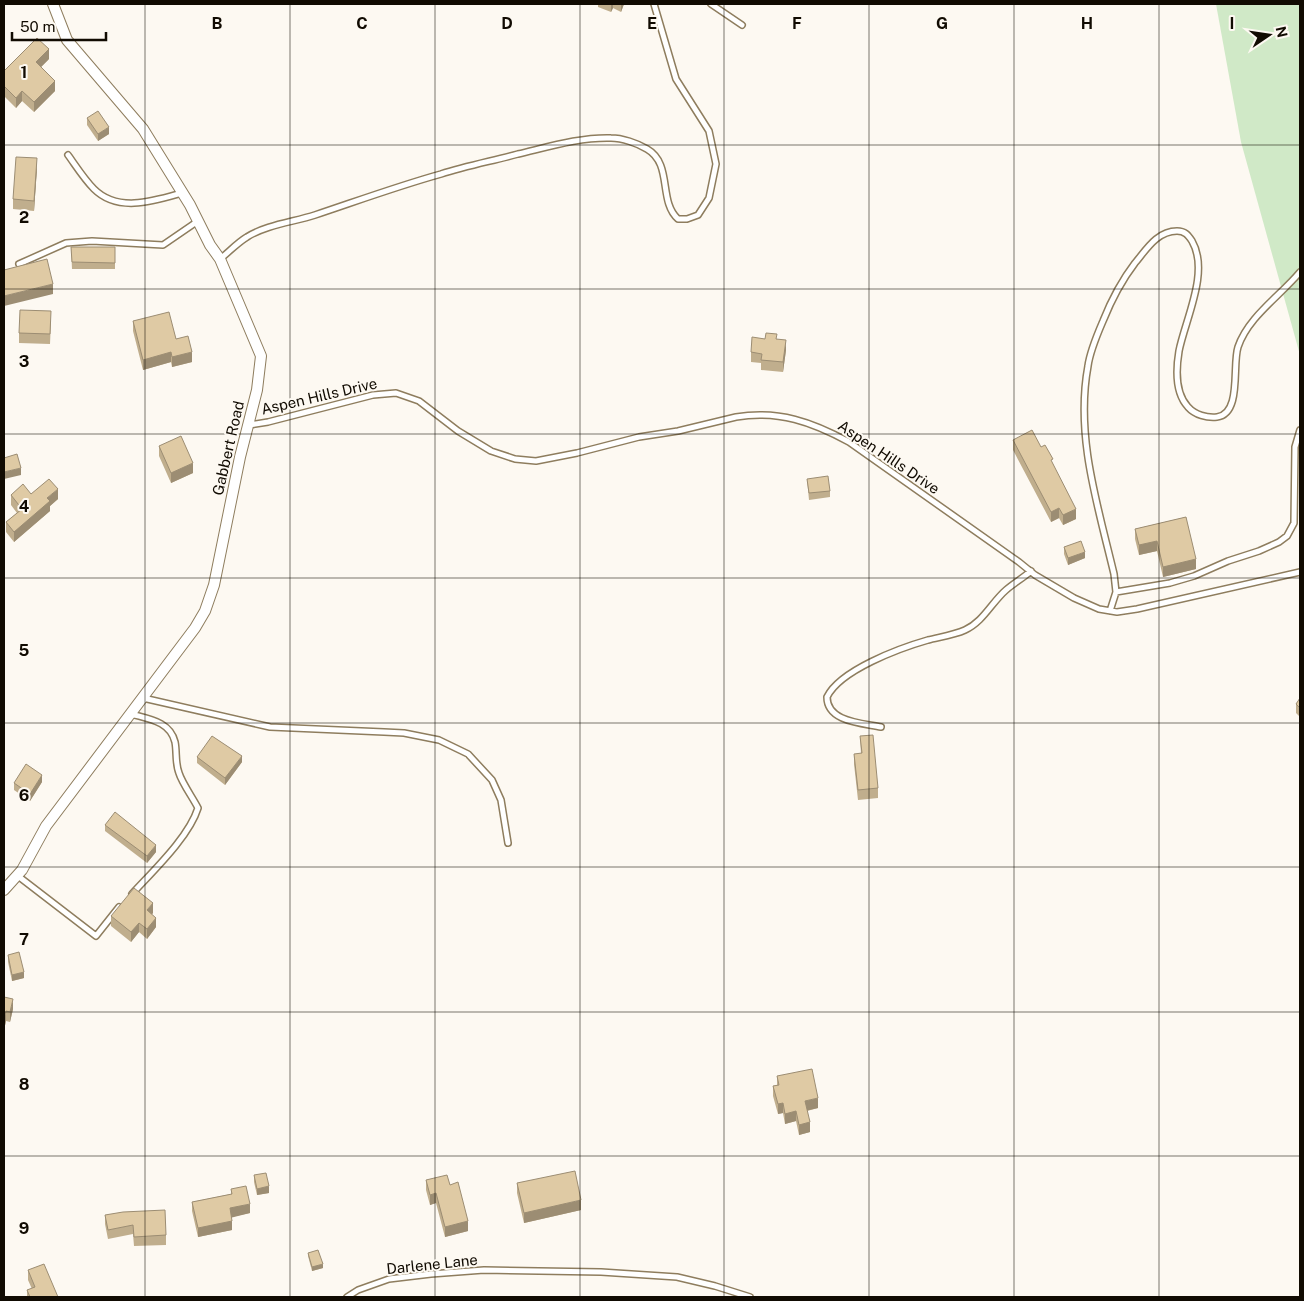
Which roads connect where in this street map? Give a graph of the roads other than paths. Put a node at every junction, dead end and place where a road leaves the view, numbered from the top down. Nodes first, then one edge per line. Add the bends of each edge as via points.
1 (53, 4) edge
2 (654, 4) edge
3 (711, 4) edge
4 (742, 25) dead end
5 (68, 155) dead end
6 (182, 193) junction
7 (198, 221) junction
8 (220, 259) junction
9 (19, 264) edge
10 (1300, 272) edge
11 (248, 425) junction
12 (1300, 430) edge
13 (1031, 571) junction
14 (1300, 572) edge
15 (1116, 592) junction
16 (1110, 611) junction
17 (143, 698) junction
18 (131, 714) junction
19 (881, 728) dead end
20 (508, 844) dead end
21 (18, 876) junction
22 (4, 890) edge
23 (347, 1297) edge
24 (750, 1297) edge

1 - 6 street, Gabbert Road via 68,40 143,129
2 - 8 lane via 676,79 708,131 716,164 710,198 698,215 678,219 672,214 664,174 648,149 612,138 588,139 443,173 271,227 247,237
3 - 4 lane
5 - 6 lane via 94,189 112,201 138,203
6 - 7 street, Gabbert Road
7 - 8 street, Gabbert Road
7 - 9 lane via 163,245 92,241 66,243
8 - 11 street, Gabbert Road via 262,356
10 - 15 lane via 1265,308 1242,338 1235,364 1235,393 1227,412 1221,416 1192,412 1181,396 1178,382 1180,350 1198,269 1196,247 1188,235 1169,232 1153,242 1131,269 1108,307 1088,364 1083,402 1088,458
11 - 13 lane, Aspen Hills Drive via 373,395 396,394 419,401 491,451 515,459 536,461 736,417 789,417 820,427 849,442
11 - 17 street, Gabbert Road via 219,566 208,602 195,628
12 - 15 lane via 1295,447 1294,523 1287,536 1259,551 1194,576
13 - 16 lane, Aspen Hills Drive via 1074,598
13 - 19 lane via 965,630 904,647 863,666 834,685 827,697 830,710 841,718
14 - 16 lane, Aspen Hills Drive via 1137,609
15 - 16 lane
17 - 18 street, Gabbert Road
17 - 20 lane via 270,727 404,733 439,740 468,754 492,780 501,800
18 - 21 street, Gabbert Road via 46,826
18 - 21 lane via 161,722 172,733 179,775 198,808 195,819 96,936
21 - 22 street, Gabbert Road
23 - 24 lane, Darlene Lane via 389,1280 484,1270 677,1277

